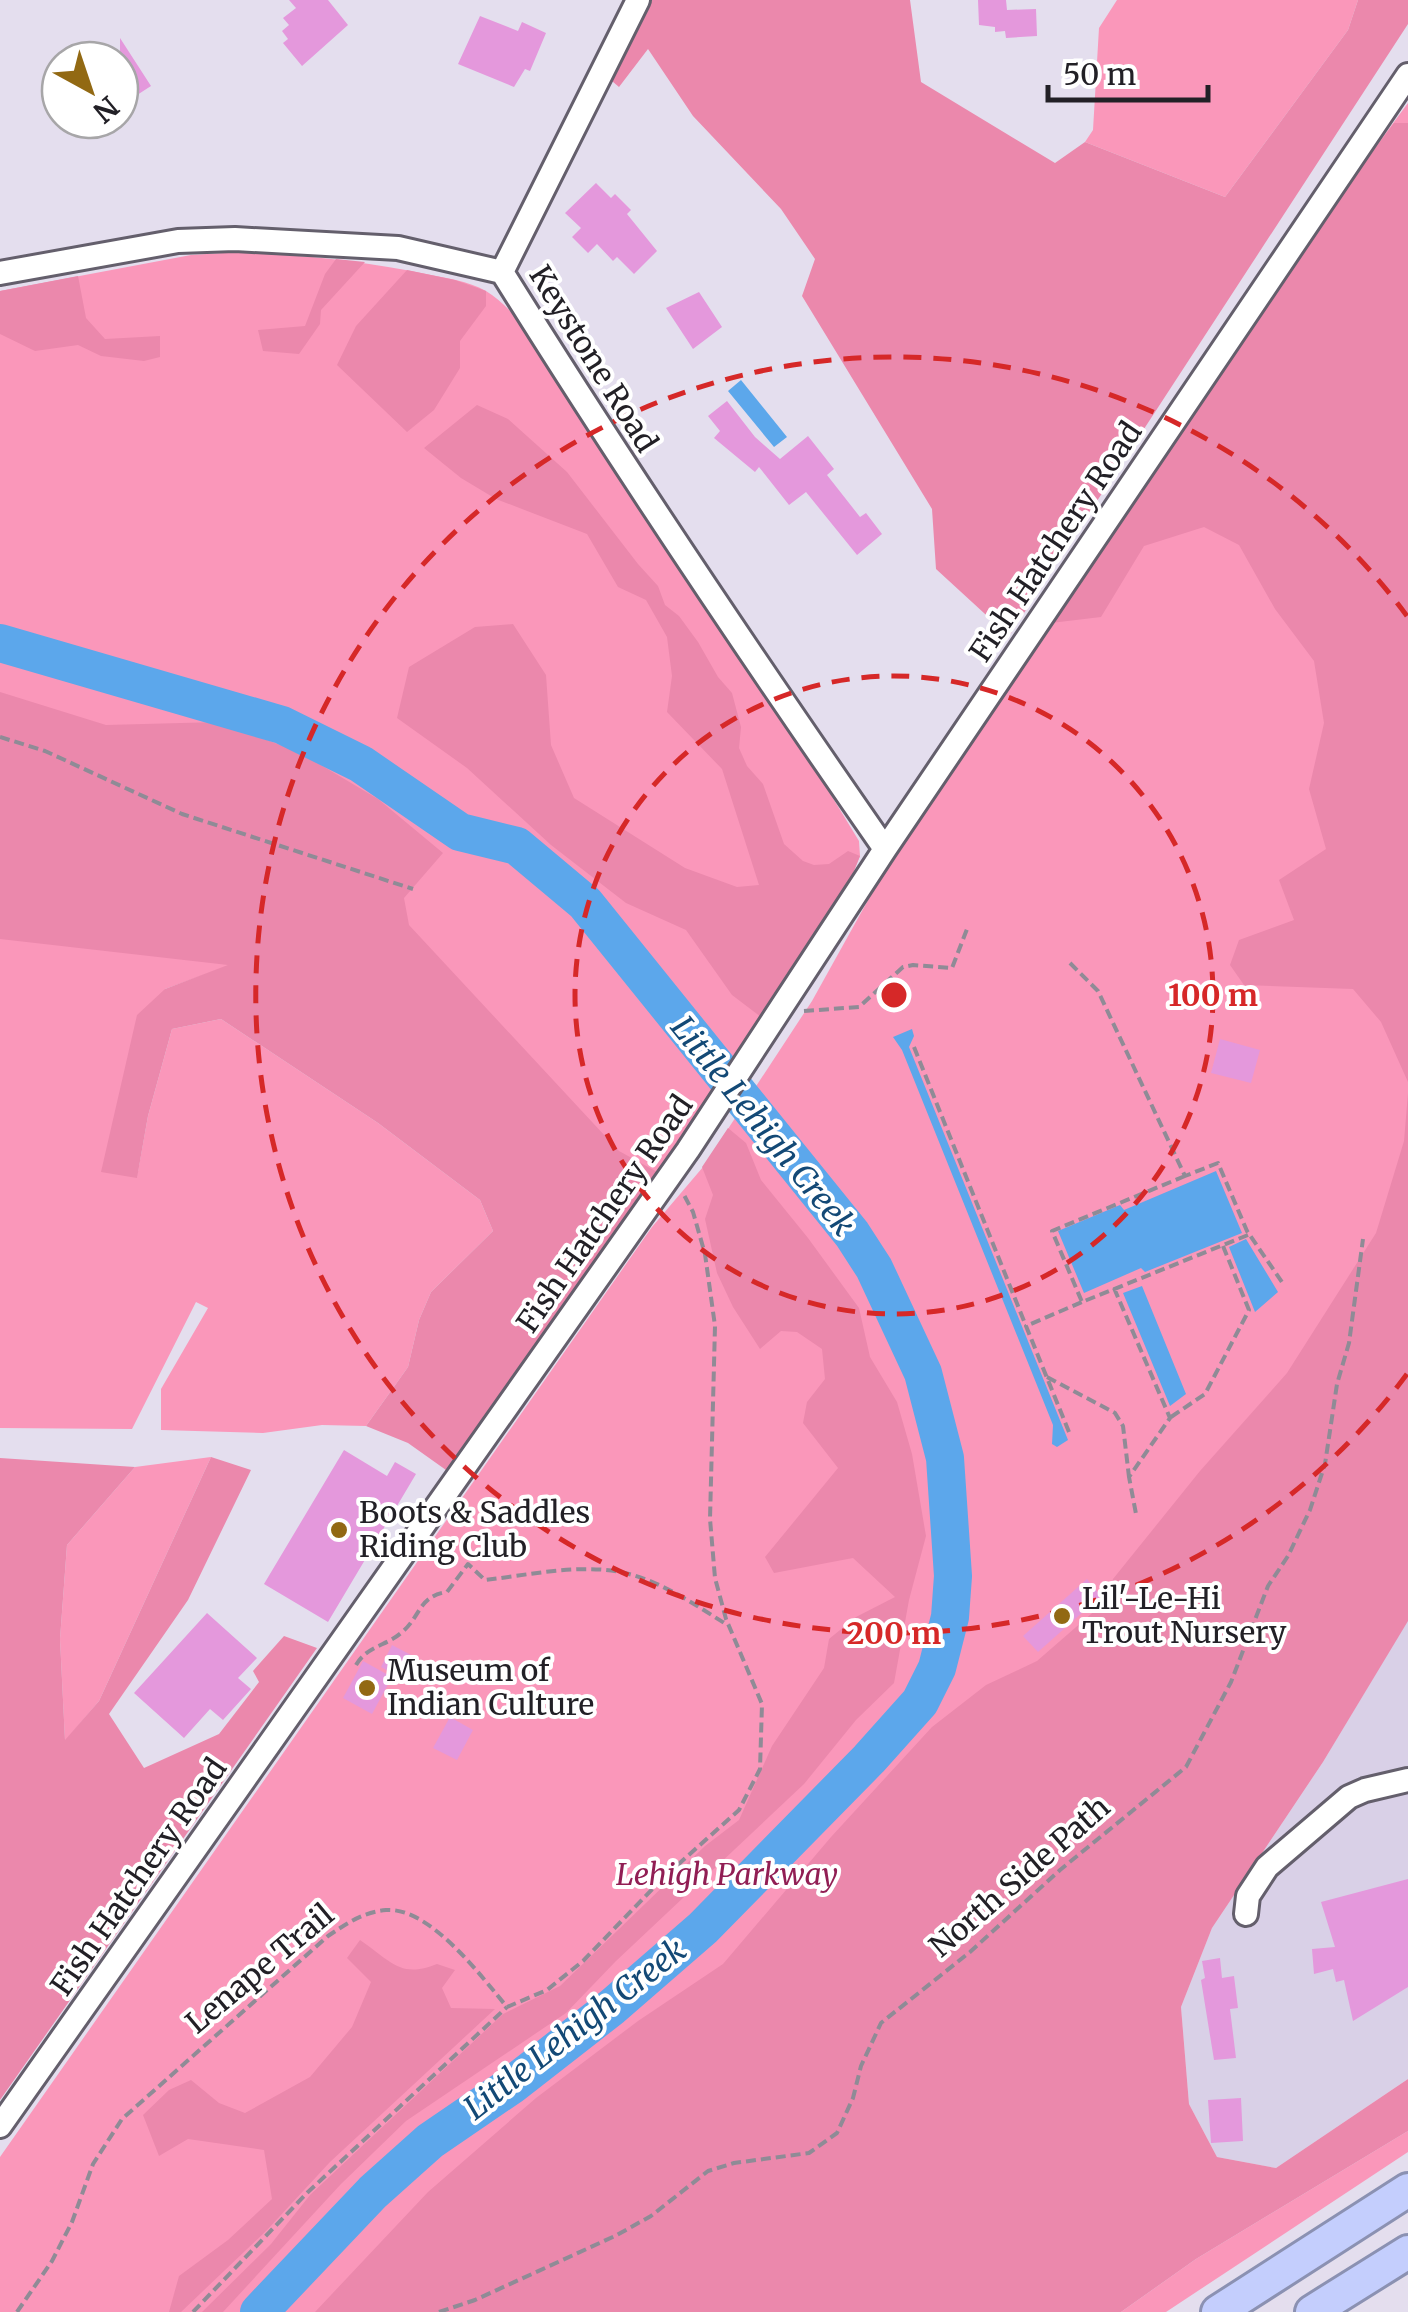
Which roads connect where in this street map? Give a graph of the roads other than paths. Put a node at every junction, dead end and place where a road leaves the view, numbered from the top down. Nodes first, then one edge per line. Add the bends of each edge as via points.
1 (638, 0) edge
2 (1408, 75) edge
3 (502, 272) junction
4 (0, 273) edge
5 (885, 849) junction
6 (1408, 1780) edge
7 (1246, 1914) dead end
8 (0, 2126) edge
9 (1408, 2190) edge
10 (1408, 2252) edge
11 (1218, 2312) edge
12 (1312, 2312) edge

1 - 3 street
2 - 5 street, Fish Hatchery Road
3 - 4 street, Keystone Road via 398,248 234,239 178,241
3 - 5 street, Keystone Road via 598,426
5 - 8 street, Fish Hatchery Road via 688,1150
6 - 7 street via 1349,1797 1267,1866 1248,1896
9 - 11 highway
10 - 12 highway

